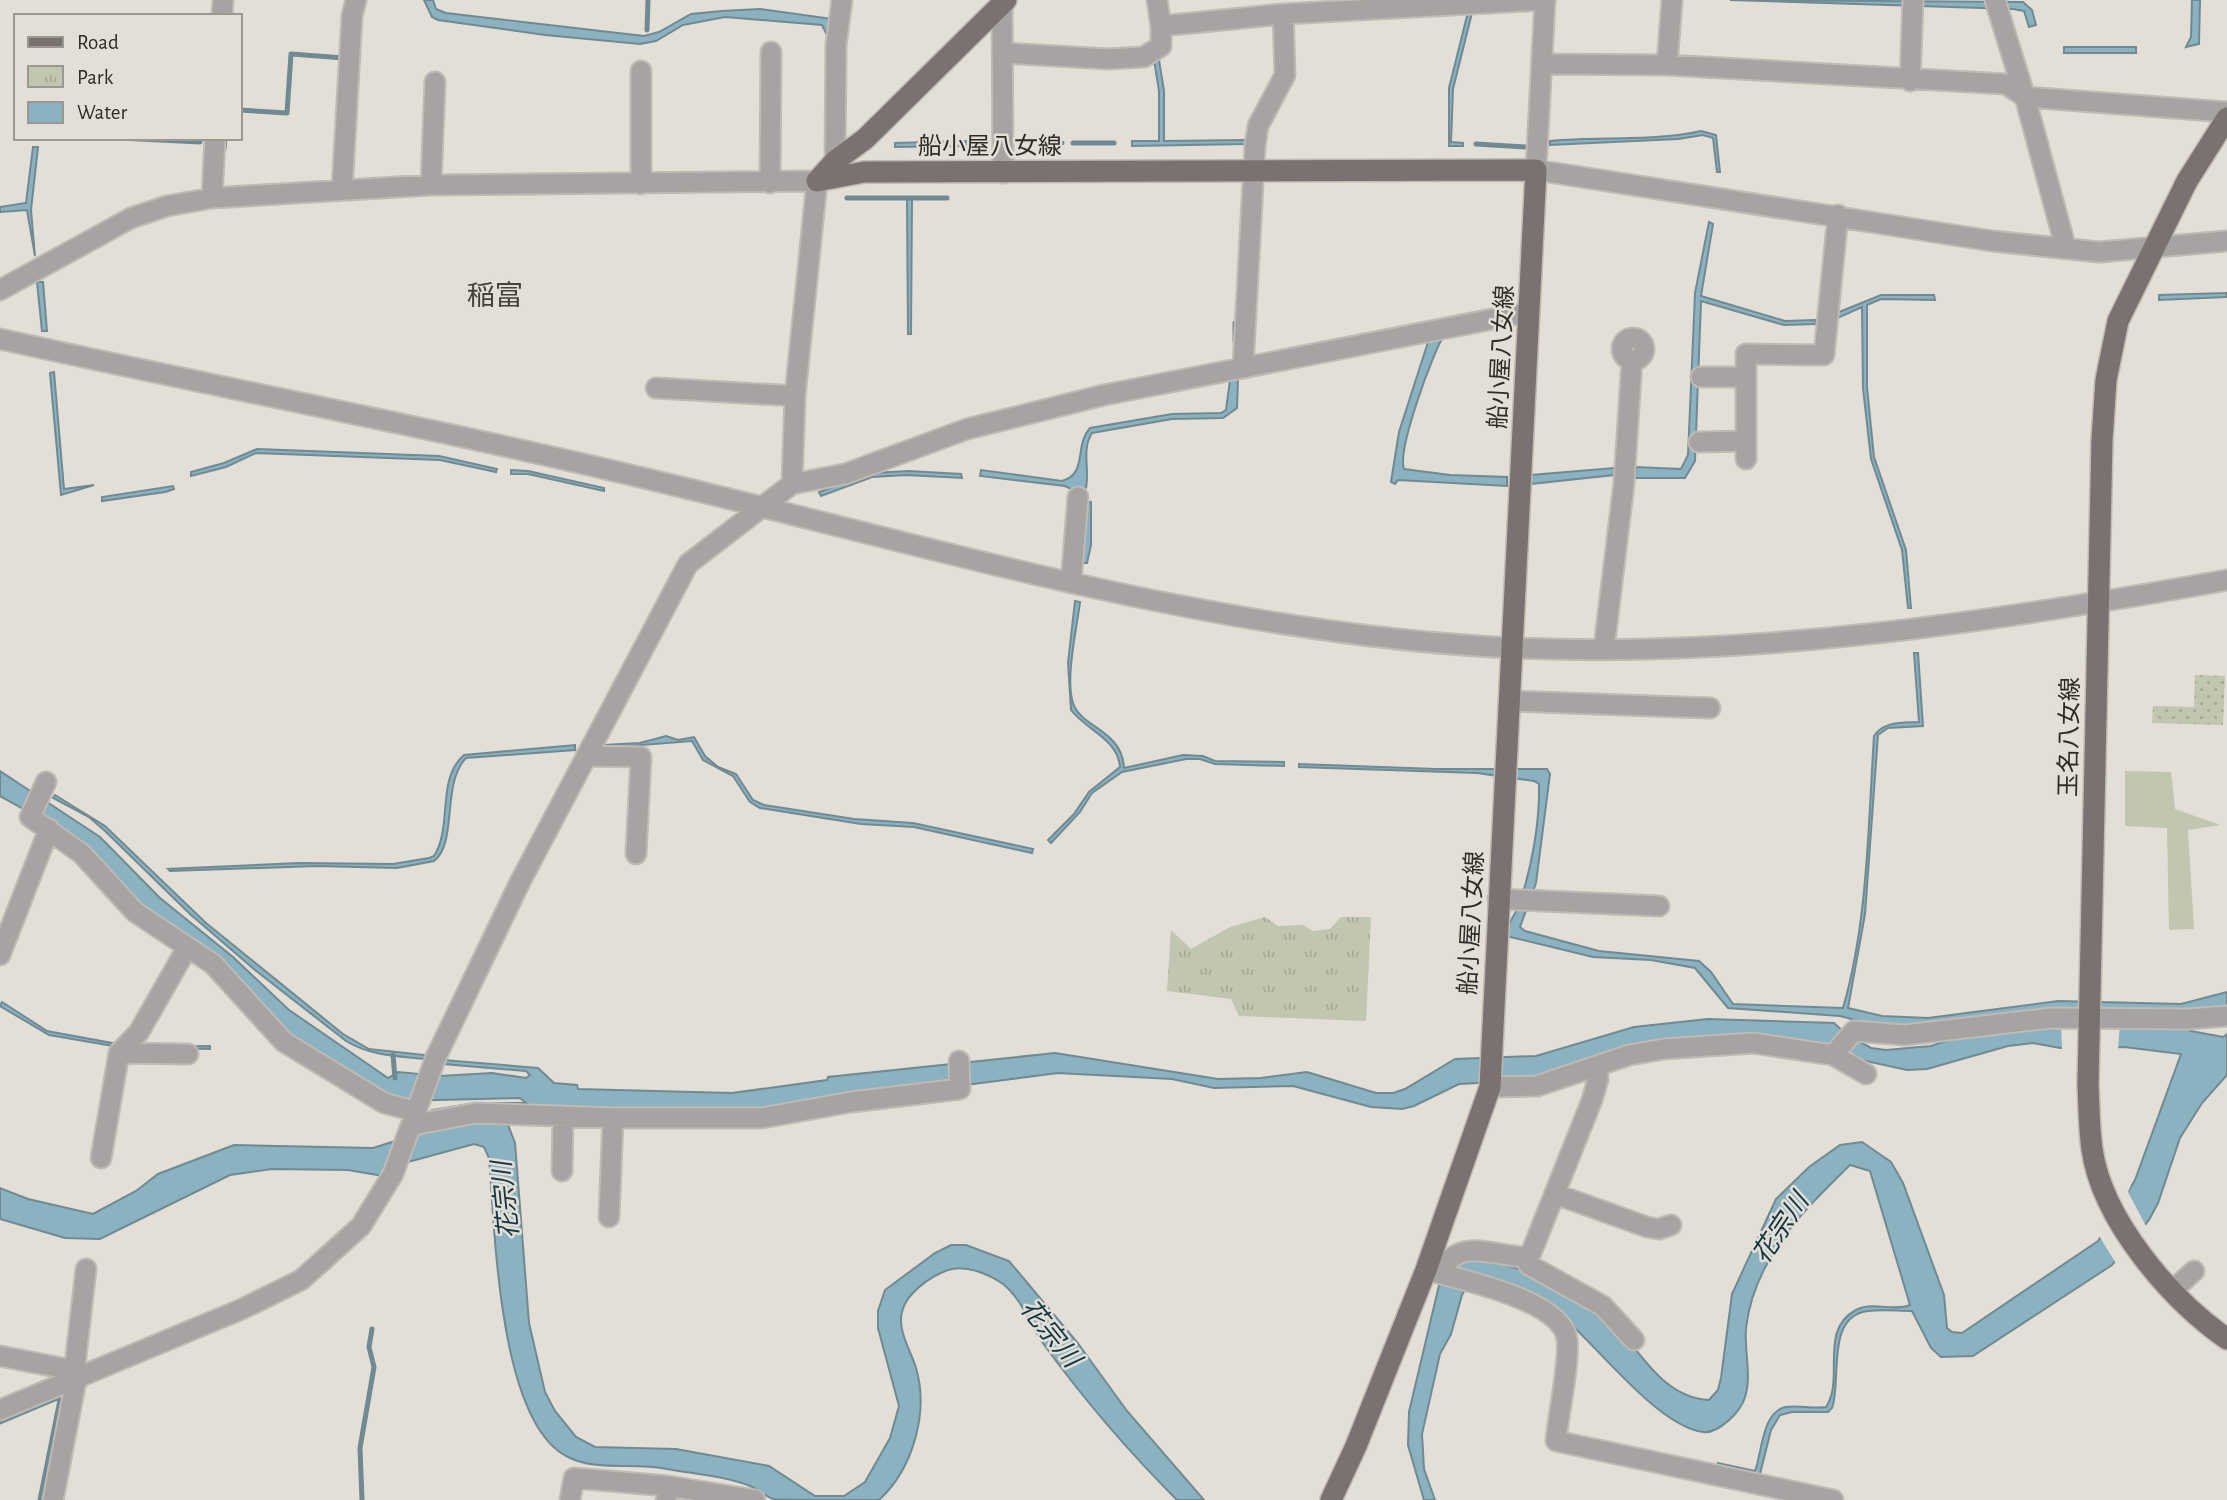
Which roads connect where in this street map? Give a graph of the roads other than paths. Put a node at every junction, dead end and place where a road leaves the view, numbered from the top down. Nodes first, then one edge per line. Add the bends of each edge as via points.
1 (356, 0) edge
2 (842, 0) edge
3 (1157, 0) edge
4 (1672, 0) edge
5 (1913, 0) edge
6 (1995, 0) edge
7 (1004, 1) edge
8 (1283, 14) junction
9 (1161, 26) junction
10 (771, 52) dead end
11 (1004, 53) junction
12 (1543, 64) junction
13 (1667, 65) junction
14 (641, 71) dead end
15 (1910, 80) junction
16 (435, 82) dead end
17 (2025, 97) junction
18 (2227, 112) edge
19 (2227, 118) edge
20 (215, 140) edge
21 (835, 162) junction
22 (1536, 170) junction
23 (1255, 172) junction
24 (1003, 173) junction
25 (817, 181) junction
26 (770, 183) junction
27 (641, 184) junction
28 (431, 185) junction
29 (342, 190) junction
30 (212, 198) junction
31 (1838, 215) junction
32 (2227, 241) edge
33 (2154, 247) junction
34 (2066, 249) junction
35 (0, 290) edge
36 (1529, 312) junction
37 (0, 339) edge
38 (1632, 360) dead end
39 (1243, 367) junction
40 (1701, 377) dead end
41 (1746, 377) junction
42 (656, 387) dead end
43 (795, 396) junction
44 (1699, 442) dead end
45 (792, 484) junction
46 (1078, 497) dead end
47 (765, 507) junction
48 (2227, 580) edge
49 (1071, 583) junction
50 (2098, 603) junction
51 (1514, 648) junction
52 (1604, 648) junction
53 (1510, 701) junction
54 (1710, 708) dead end
55 (586, 756) junction
56 (43, 788) dead end
57 (49, 829) junction
58 (636, 854) dead end
59 (1515, 900) junction
60 (1659, 906) dead end
61 (187, 948) junction
62 (0, 955) edge
63 (2227, 1016) edge
64 (2089, 1019) junction
65 (119, 1053) junction
66 (188, 1054) dead end
67 (1834, 1054) junction
68 (959, 1061) dead end
69 (1598, 1066) junction
70 (1866, 1074) dead end
71 (1490, 1084) junction
72 (563, 1116) junction
73 (415, 1118) junction
74 (613, 1118) junction
75 (101, 1158) dead end
76 (562, 1171) dead end
77 (1555, 1194) junction
78 (609, 1217) dead end
79 (1671, 1225) dead end
80 (1524, 1257) junction
81 (86, 1269) dead end
82 (2193, 1271) dead end
83 (1432, 1272) junction
84 (2172, 1291) junction
85 (2227, 1339) edge
86 (1634, 1340) dead end
87 (0, 1356) edge
88 (77, 1377) junction
89 (0, 1410) edge
90 (667, 1493) edge
91 (1788, 1495) edge
92 (53, 1500) edge
93 (570, 1500) edge
94 (755, 1500) edge
95 (1331, 1500) edge
96 (1833, 1500) edge

1 - 29 street
2 - 21 street via 836,45
3 - 9 street
4 - 13 street
5 - 15 street
6 - 17 street
7 - 11 street
7 - 21 main road, 船小屋八女線 via 865,139
8 - 9 street
8 - 12 street via 1545,0
8 - 23 street via 1286,75 1258,126
9 - 11 street via 1161,46 1144,57 1108,60
10 - 26 street
11 - 24 street
12 - 13 street
12 - 22 street
13 - 15 street
14 - 27 street
15 - 17 street via 2006,84
16 - 28 street
17 - 18 street
17 - 34 street
19 - 33 main road, 玉名八女線 via 2187,181
20 - 30 street
21 - 25 main road, 船小屋八女線
22 - 23 main road, 船小屋八女線
22 - 31 street
22 - 36 main road, 船小屋八女線
23 - 24 main road, 船小屋八女線
23 - 39 street
24 - 25 main road, 船小屋八女線 via 864,172
25 - 26 street
25 - 43 street
26 - 27 street
27 - 28 street
28 - 29 street
29 - 30 street
30 - 35 street via 131,218
31 - 34 street
31 - 41 street via 1824,355 1746,354
32 - 33 street
33 - 34 street
33 - 50 main road, 玉名八女線 via 2118,321 2106,380
36 - 39 street
36 - 51 main road, 船小屋八女線
37 - 47 street via 503,444
38 - 52 street via 1624,483
39 - 45 street via 967,429 845,474
40 - 41 street
41 - 44 street via 1746,450
42 - 43 street
43 - 45 street
45 - 47 street
46 - 49 street
47 - 49 street
47 - 55 street via 688,564
48 - 50 street
49 - 51 street via 1296,627
50 - 52 street via 1888,634
50 - 64 main road, 玉名八女線
51 - 52 street
51 - 53 main road, 船小屋八女線
53 - 54 street
53 - 59 main road, 船小屋八女線 via 1505,772
55 - 58 street via 641,757
55 - 73 street via 436,1057
56 - 57 street via 30,817
57 - 61 street via 82,854 135,912
57 - 62 street
59 - 60 street
59 - 71 main road, 船小屋八女線
61 - 65 street via 139,1032
61 - 73 street via 213,964 285,1042
63 - 64 street
64 - 67 street via 2051,1018 1905,1035 1854,1031
64 - 84 main road, 玉名八女線 via 2092,1151 2113,1209
65 - 66 street
65 - 75 street
67 - 69 street via 1753,1043 1664,1049
67 - 70 street
68 - 74 street via 960,1089 762,1118
69 - 71 street via 1537,1086
69 - 77 street via 1592,1100
71 - 83 main road, 船小屋八女線
72 - 73 street via 476,1113
72 - 74 street
72 - 76 street
73 - 88 street via 393,1174 362,1226 301,1280 243,1309
74 - 78 street
77 - 79 street via 1647,1227
77 - 80 street via 1531,1253
80 - 83 street via 1463,1251
80 - 86 street via 1529,1265 1603,1306
81 - 88 street
82 - 84 street
83 - 91 street via 1525,1300 1556,1317 1567,1337 1556,1441
83 - 95 main road, 船小屋八女線
84 - 85 main road, 玉名八女線
87 - 88 street via 67,1369
88 - 89 street
88 - 92 street
90 - 93 street via 575,1478
90 - 94 street
91 - 96 street

